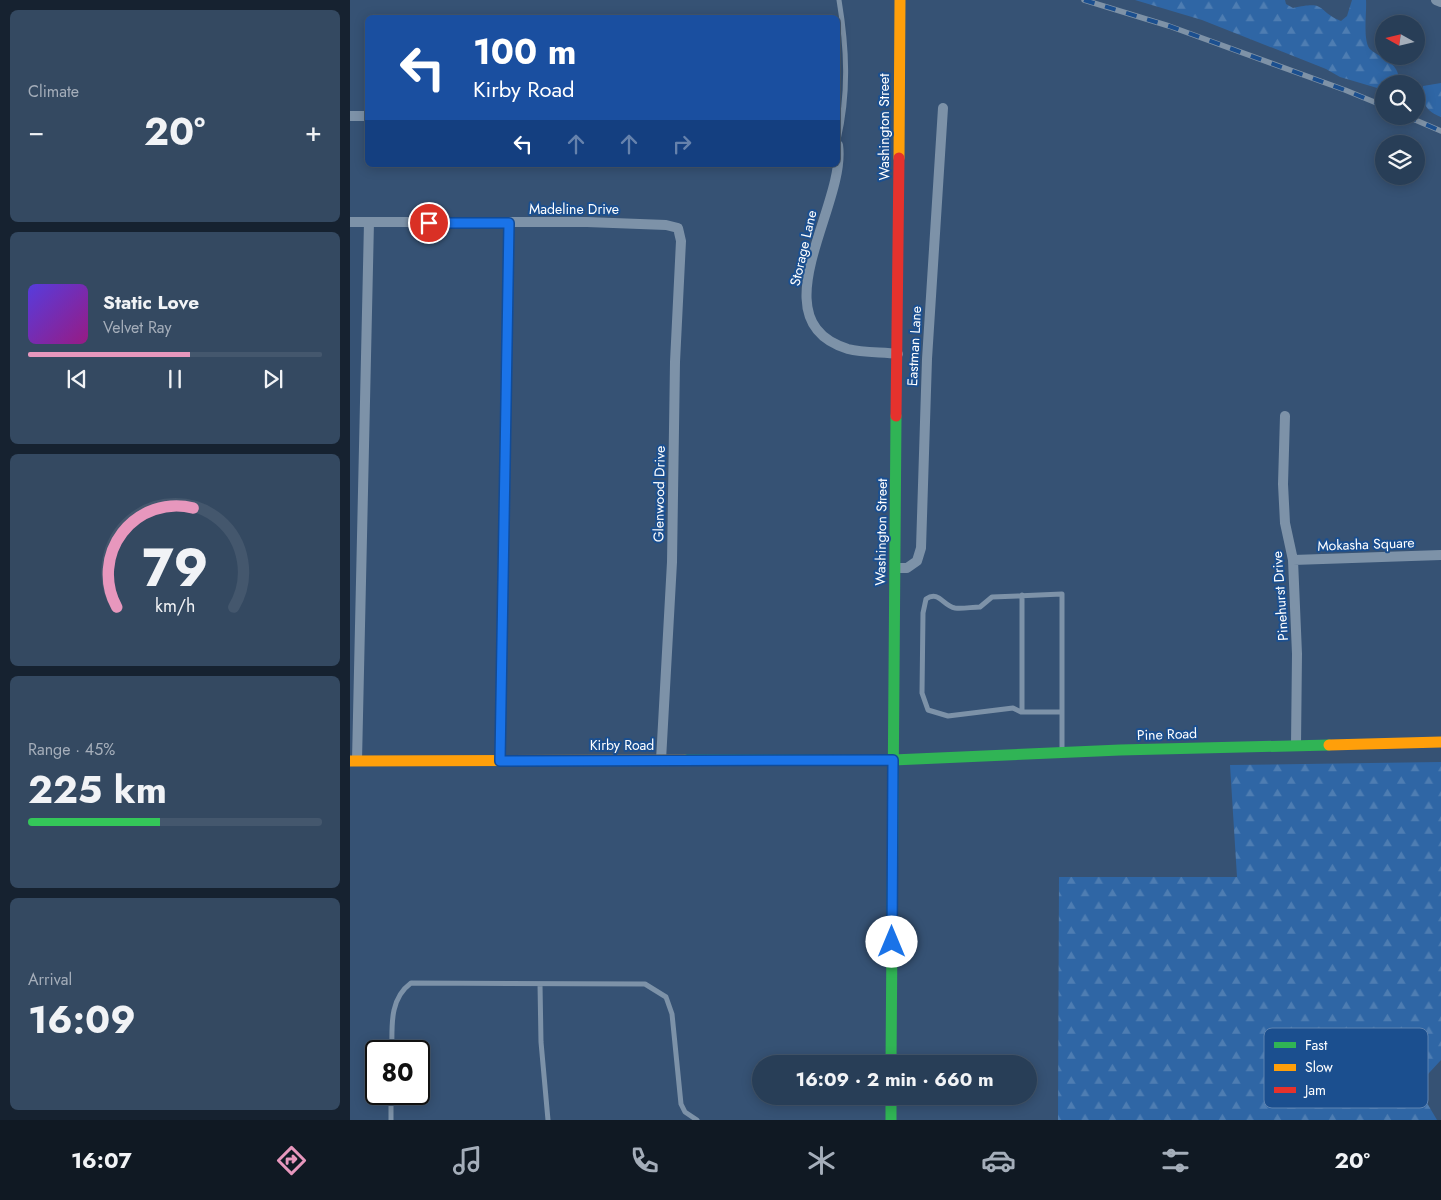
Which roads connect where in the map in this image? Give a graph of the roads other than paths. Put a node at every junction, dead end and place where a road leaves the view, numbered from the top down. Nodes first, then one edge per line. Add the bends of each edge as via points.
1 (839, 0) edge
2 (900, 0) edge
3 (1436, 0) edge
4 (1441, 2) edge
5 (943, 108) dead end
6 (350, 116) edge
7 (365, 116) edge
8 (840, 128) edge
9 (838, 167) edge
10 (350, 222) edge
11 (369, 222) junction
12 (509, 223) junction
13 (678, 228) joint
14 (898, 354) junction
15 (1286, 416) dead end
16 (1441, 555) edge
17 (1293, 560) junction
18 (896, 568) junction
19 (1022, 595) junction
20 (1022, 712) junction
21 (1062, 712) junction
22 (1441, 742) edge
23 (1296, 745) junction
24 (1062, 753) junction
25 (661, 760) junction
26 (893, 760) junction
27 (354, 761) edge
28 (500, 761) junction
29 (540, 984) junction
30 (393, 1040) edge
31 (891, 1055) edge
32 (391, 1105) edge
33 (891, 1105) edge
34 (391, 1120) edge
35 (548, 1120) edge
36 (697, 1120) edge
37 (891, 1120) edge

1 - 8 lane via 846,60 846,94
2 - 14 main road, Washington Street
3 - 4 street
5 - 18 street, Eastman Lane via 927,359 921,548 917,561 907,568
6 - 7 street
9 - 14 street, Storage Lane via 812,261 806,294 807,311 814,327 827,340 849,349
10 - 11 street, Madeline Drive
11 - 12 street, Madeline Drive
11 - 27 street
12 - 13 street, Madeline Drive via 597,222
12 - 28 street
13 - 25 street, Glenwood Drive via 681,242 675,362 672,562
14 - 18 main road, Washington Street
15 - 17 street, Pinehurst Drive via 1282,484 1285,523
16 - 17 street, Mokasha Square
17 - 23 street, Pinehurst Drive via 1298,654
18 - 26 main road, Washington Street
19 - 20 lane
19 - 20 lane via 992,597 980,608 953,608 939,597 926,599 922,693 928,710 948,716 1013,708
19 - 21 lane via 1062,594
20 - 21 lane
21 - 24 lane
22 - 23 main road, Pine Road
23 - 24 main road, Pine Road
24 - 26 main road, Pine Road
25 - 26 main road, Kirby Road
25 - 28 main road, Kirby Road
26 - 31 main road, Washington Street
27 - 28 main road, Kirby Road
29 - 30 lane via 411,983 403,989 394,1008
29 - 35 lane via 540,1042
29 - 36 lane via 645,984 666,997 672,1014 681,1104 685,1112
32 - 34 lane
33 - 37 main road

